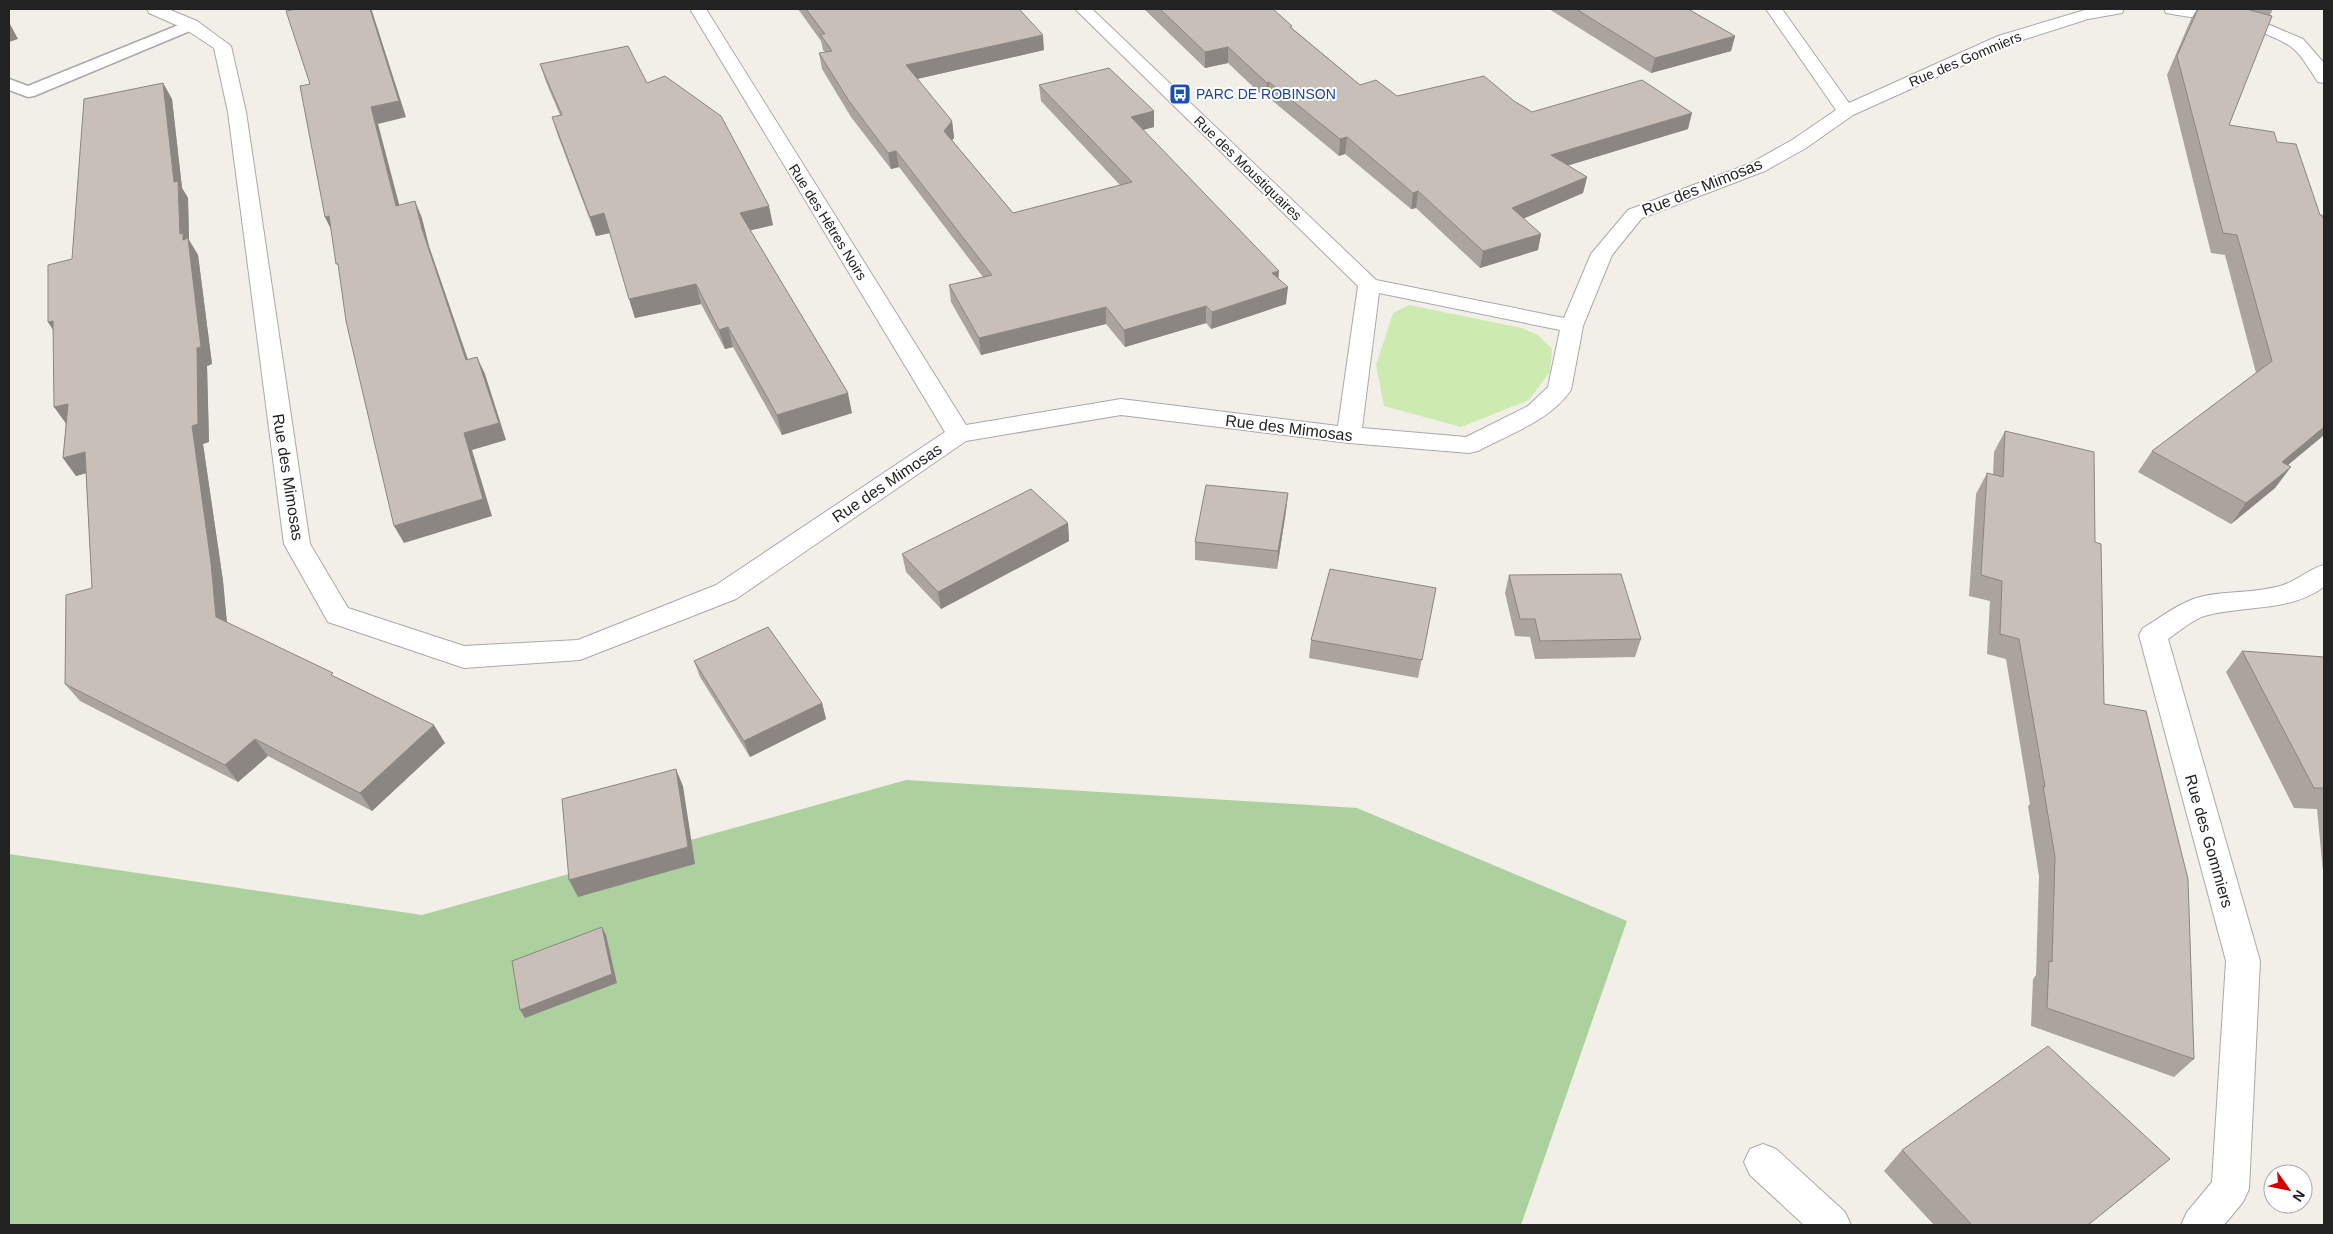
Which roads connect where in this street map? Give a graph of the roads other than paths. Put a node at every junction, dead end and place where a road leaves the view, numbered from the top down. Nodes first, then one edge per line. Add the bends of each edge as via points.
1 (155, 9) edge
2 (698, 9) edge
3 (1084, 9) edge
4 (1774, 9) edge
5 (2116, 9) edge
6 (2172, 9) edge
7 (191, 25) junction
8 (2324, 78) edge
9 (9, 84) edge
10 (1846, 111) junction
11 (1369, 285) junction
12 (1572, 326) junction
13 (959, 434) junction
14 (1349, 435) junction
15 (2324, 574) edge
16 (1763, 1162) dead end
17 (1832, 1225) edge
18 (2200, 1225) edge

1 - 7 street, Rue des Mimosas
2 - 13 street, Rue des Hêtres Noirs
3 - 11 street, Rue des Moustiquaires
4 - 10 street
5 - 10 street, Rue des Gommiers via 2004,40
6 - 8 street via 2245,21 2297,43
7 - 9 lane via 28,92
7 - 13 street, Rue des Mimosas via 222,46 236,112 297,544 338,615 464,657 580,650 726,592
10 - 12 street, Rue des Mimosas via 1799,144 1758,167 1635,214 1602,254
11 - 12 street
11 - 14 street
12 - 14 street, Rue des Mimosas via 1559,390 1536,410 1469,444
13 - 14 street, Rue des Mimosas via 1121,407
15 - 18 street, Rue des Gommiers via 2307,588 2267,600 2201,606 2153,635 2243,961 2230,1189
16 - 17 street

